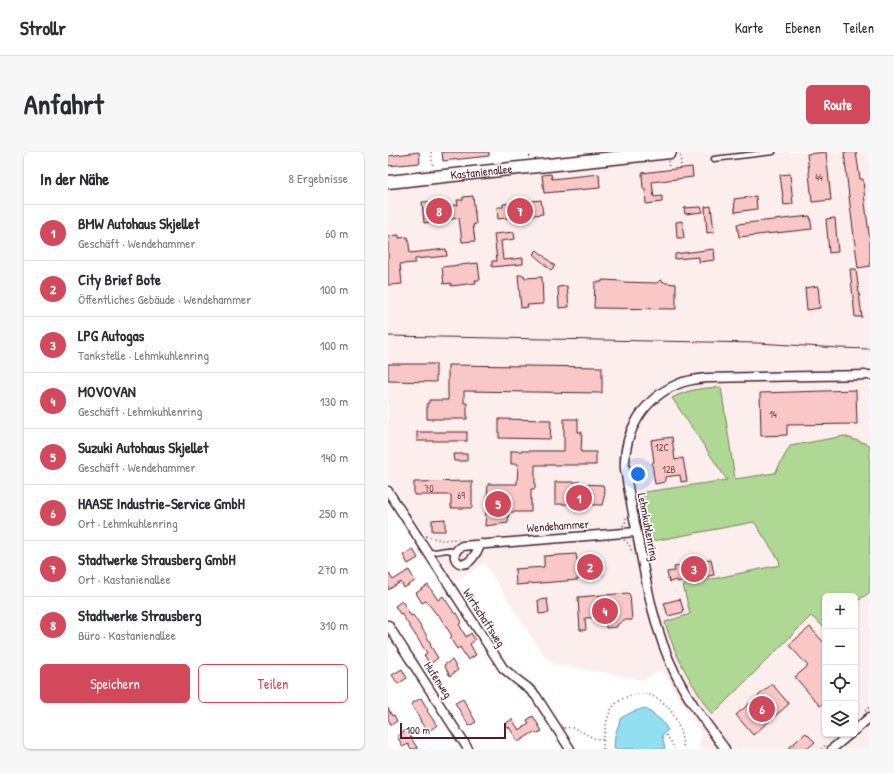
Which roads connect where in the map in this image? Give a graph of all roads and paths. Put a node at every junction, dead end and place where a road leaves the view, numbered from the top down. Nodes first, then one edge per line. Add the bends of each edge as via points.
1 (388, 152) edge
2 (393, 152) edge
3 (431, 152) edge
4 (529, 152) edge
5 (532, 152) edge
6 (670, 152) edge
7 (680, 152) edge
8 (772, 152) edge
9 (530, 159) dead end
10 (714, 159) dead end
11 (681, 166) dead end
12 (434, 169) dead end
13 (388, 182) edge
14 (870, 375) edge
15 (388, 491) edge
16 (626, 514) dead end
17 (623, 525) dead end
18 (636, 532) junction
19 (481, 544) junction
20 (455, 552) junction
21 (428, 553) junction
22 (388, 624) edge
23 (870, 717) edge
24 (858, 727) edge
25 (558, 730) junction
26 (666, 735) dead end
27 (846, 737) edge
28 (603, 740) junction
29 (468, 749) edge
30 (570, 749) edge
31 (604, 749) edge
32 (674, 749) edge
33 (684, 749) edge
34 (725, 749) edge
35 (832, 749) edge

1 - 2 path
3 - 12 path
4 - 5 path
4 - 9 path
6 - 13 street, Kastanienallee
7 - 11 path
8 - 10 lane
14 - 18 street, Lehmkuhlenring via 708,378 689,380 662,393 640,414 628,438 625,469
15 - 21 street, Wirtschaftsweg
16 - 17 path
18 - 19 street, Wendehammer
18 - 34 street, Lehmkuhlenring via 653,614 668,657 684,690
19 - 20 street, Wendehammer via 462,546
19 - 20 street via 465,564 456,560
20 - 21 lane via 448,550
21 - 25 street, Wirtschaftsweg via 503,668 536,696
22 - 29 street, Hufenweg
23 - 24 street
25 - 28 path via 574,728
25 - 30 street, Wirtschaftsweg
26 - 32 path
27 - 35 street
28 - 31 path
28 - 33 path via 611,710 617,702 631,695 645,694 656,697 674,715

